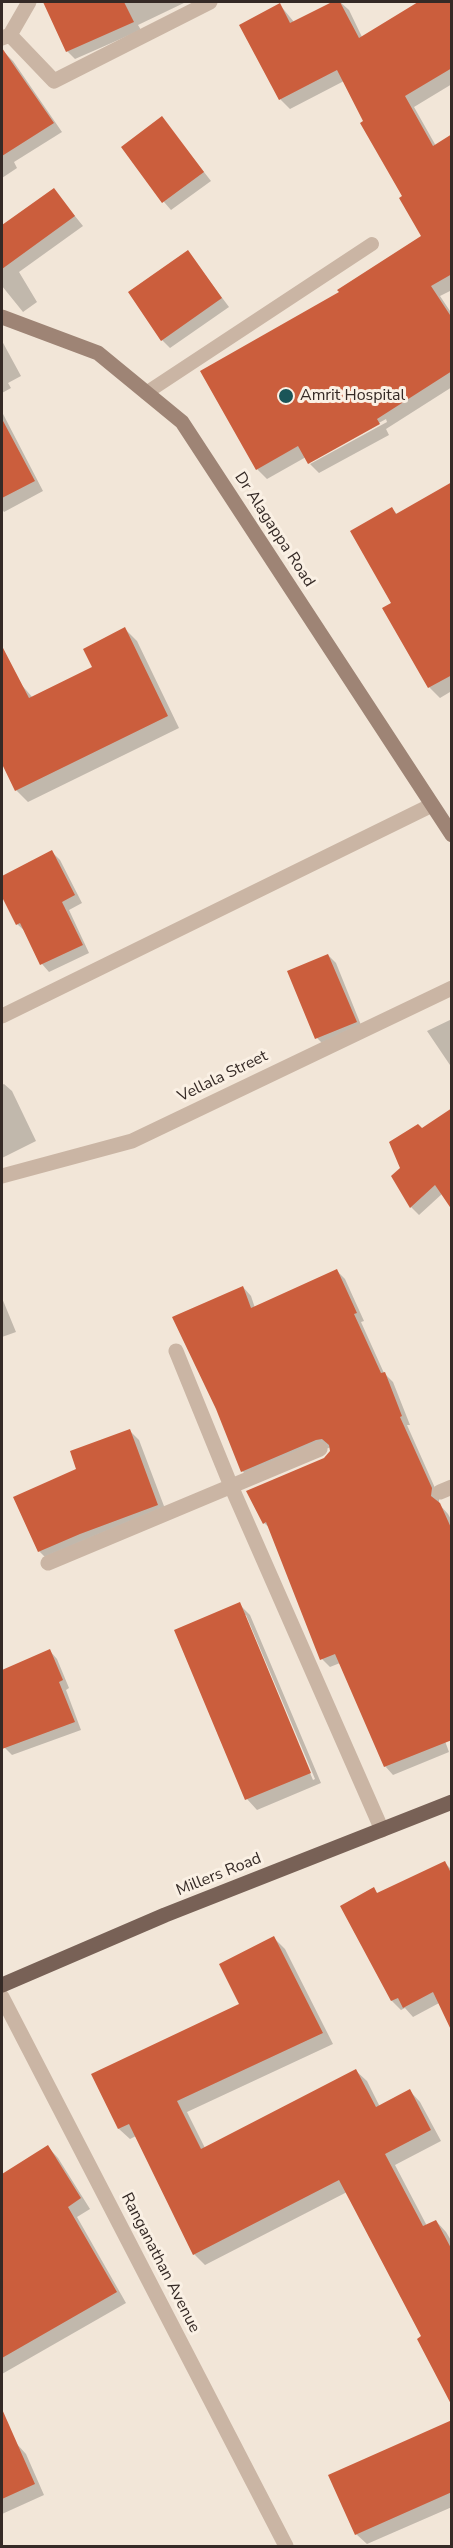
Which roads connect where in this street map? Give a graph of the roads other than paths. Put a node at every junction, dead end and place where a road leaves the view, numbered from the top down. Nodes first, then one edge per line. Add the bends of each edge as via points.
1 (29, 2) edge
2 (210, 2) edge
3 (6, 36) edge
4 (372, 244) dead end
5 (2, 317) edge
6 (146, 393) junction
7 (432, 805) junction
8 (452, 836) edge
9 (452, 988) edge
10 (2, 1016) edge
11 (2, 1176) edge
12 (176, 1352) dead end
13 (320, 1449) dead end
14 (231, 1486) junction
15 (48, 1563) dead end
16 (452, 1802) edge
17 (382, 1830) junction
18 (2, 1985) edge
19 (2, 1997) edge
20 (286, 2547) edge

1 - 3 street
2 - 3 street via 54,81
4 - 6 lane
5 - 6 main road, Dr Alagappa Road via 98,353
6 - 7 main road, Dr Alagappa Road via 182,422
7 - 8 main road, Dr Alagappa Road
7 - 10 street
9 - 11 street, Vellala Street via 132,1141
12 - 14 street
13 - 14 street
14 - 15 street
14 - 17 street
16 - 17 main road, Millers Road
17 - 18 main road, Millers Road
19 - 20 street, Ranganathan Avenue

